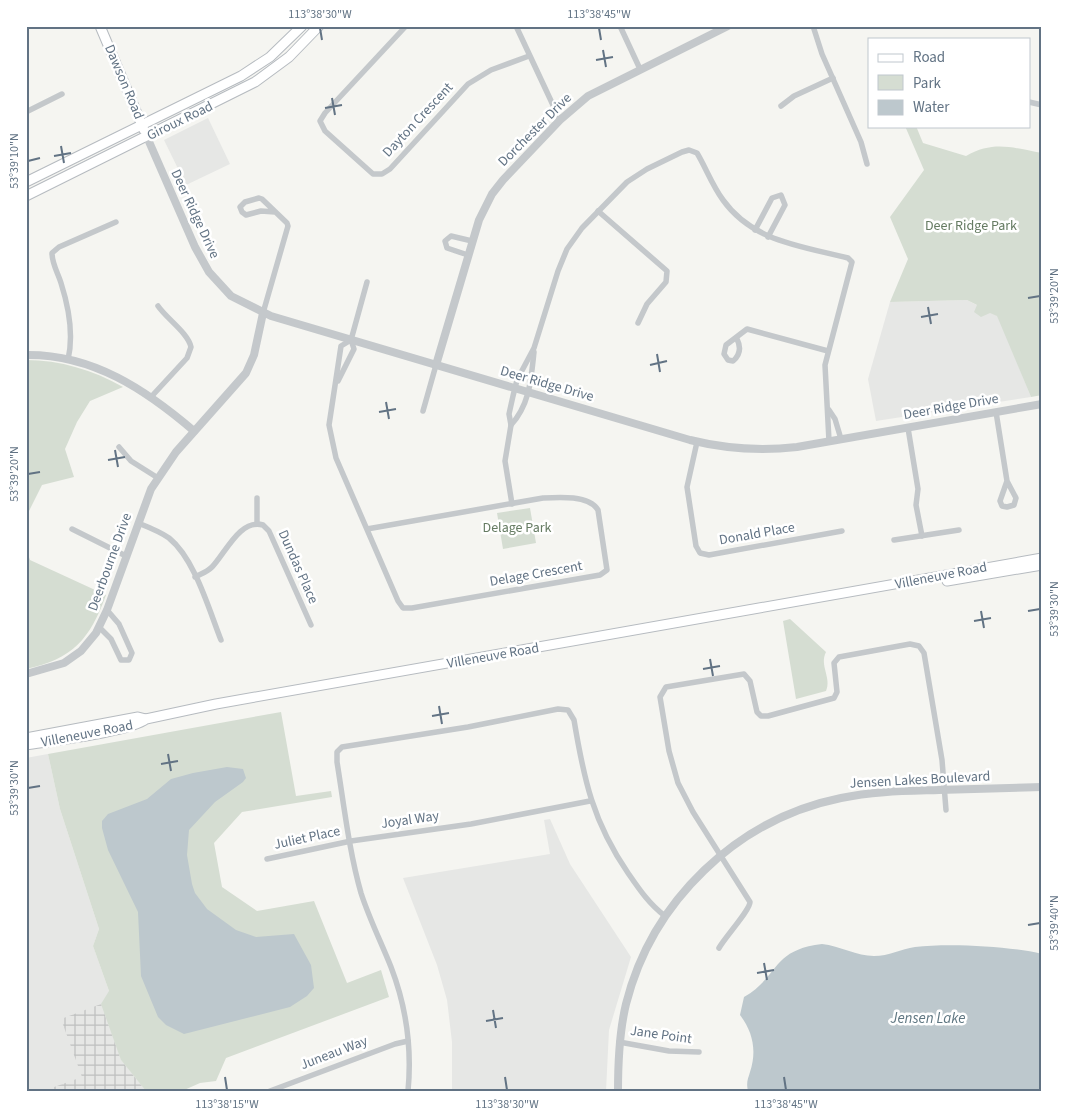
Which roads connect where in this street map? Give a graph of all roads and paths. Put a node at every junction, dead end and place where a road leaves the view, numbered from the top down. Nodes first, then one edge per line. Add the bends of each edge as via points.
1 (100, 26) edge
2 (302, 26) edge
3 (319, 26) edge
4 (406, 26) edge
5 (516, 26) edge
6 (620, 26) edge
7 (728, 26) edge
8 (813, 26) edge
9 (529, 56) junction
10 (640, 70) junction
11 (833, 78) junction
12 (62, 94) dead end
13 (781, 106) dead end
14 (26, 112) edge
15 (560, 120) junction
16 (142, 126) junction
17 (147, 137) junction
18 (866, 164) dead end
19 (26, 182) edge
20 (26, 196) edge
21 (598, 211) junction
22 (275, 212) junction
23 (116, 222) dead end
24 (755, 230) junction
25 (768, 237) junction
26 (472, 241) junction
27 (468, 255) junction
28 (367, 282) dead end
29 (158, 306) dead end
30 (263, 313) junction
31 (638, 323) dead end
32 (737, 339) dead end
33 (351, 340) junction
34 (534, 348) junction
35 (828, 351) junction
36 (26, 355) edge
37 (68, 360) junction
38 (436, 365) junction
39 (336, 384) junction
40 (515, 388) junction
41 (529, 392) junction
42 (151, 396) junction
43 (1042, 404) edge
44 (829, 410) junction
45 (423, 411) dead end
46 (996, 412) junction
47 (511, 425) junction
48 (908, 428) junction
49 (194, 431) junction
50 (841, 439) junction
51 (829, 441) junction
52 (697, 442) junction
53 (119, 447) dead end
54 (158, 478) junction
55 (1007, 481) dead end
56 (257, 498) dead end
57 (512, 504) junction
58 (138, 523) junction
59 (258, 524) junction
60 (72, 529) dead end
61 (367, 529) junction
62 (842, 530) dead end
63 (960, 530) dead end
64 (922, 536) junction
65 (894, 540) dead end
66 (126, 556) junction
67 (1042, 558) edge
68 (1042, 564) edge
69 (195, 577) junction
70 (840, 595) junction
71 (107, 610) junction
72 (311, 625) dead end
73 (100, 628) junction
74 (222, 640) dead end
75 (26, 674) edge
76 (146, 719) junction
77 (26, 738) edge
78 (26, 745) edge
79 (1042, 787) edge
80 (945, 790) junction
81 (590, 801) junction
82 (946, 810) dead end
83 (351, 841) junction
84 (722, 855) junction
85 (267, 859) dead end
86 (664, 916) junction
87 (719, 948) dead end
88 (408, 1041) junction
89 (619, 1042) junction
90 (699, 1052) dead end
91 (270, 1091) edge
92 (408, 1091) edge
93 (618, 1091) edge

1 - 16 main road, Dawson Road
2 - 16 main road, Giroux Road via 253,69
3 - 17 main road, Giroux Road via 290,57 267,75
4 - 9 street, Dayton Crescent via 320,121 325,131 368,172 376,175 390,169 468,84 491,70
5 - 9 street
6 - 10 street
7 - 10 street, Dorchester Drive
8 - 11 street
9 - 15 street
10 - 15 street, Dorchester Drive via 588,96
11 - 13 street via 794,96
11 - 18 street via 861,142
12 - 14 street
15 - 26 street, Dorchester Drive via 492,194
16 - 17 main road, Dawson Road
16 - 19 main road, Giroux Road
17 - 20 main road, Giroux Road
17 - 30 street, Deer Ridge Drive via 209,272 232,296
21 - 24 street via 637,175 682,152 693,150 724,202
21 - 31 street via 664,266 668,273 666,282 647,304
21 - 34 street via 564,254
22 - 22 street via 256,198 240,206 246,215
22 - 30 street via 287,228
23 - 37 street via 52,253 70,322 72,344
24 - 25 street
24 - 25 street via 772,198 782,195 784,205
25 - 35 street via 848,258 852,262
26 - 27 street, Dorchester Drive
26 - 27 street via 451,236 445,241 447,248
27 - 38 street, Dorchester Drive
28 - 33 street
29 - 42 street via 187,338 191,347 188,358
30 - 33 street, Deer Ridge Drive
30 - 49 street, Deerbourne Drive via 254,355 246,373
32 - 35 street via 750,329
33 - 38 street, Deer Ridge Drive
33 - 39 street, Delage Crescent via 354,349
33 - 39 street, Delage Crescent via 341,346
34 - 40 street
34 - 41 street
35 - 44 street via 824,379
36 - 37 street
37 - 42 street via 111,374
38 - 40 street, Deer Ridge Drive
38 - 45 street
39 - 61 street, Delage Crescent via 330,418 332,447
40 - 41 street, Deer Ridge Drive
40 - 47 street via 509,414
41 - 47 street
41 - 52 street, Deer Ridge Drive
42 - 49 street
43 - 46 street, Deer Ridge Drive
44 - 50 street
44 - 51 street via 826,419
46 - 48 street, Deer Ridge Drive
46 - 55 street
47 - 57 street via 505,461
48 - 50 street, Deer Ridge Drive
48 - 64 street
49 - 54 street, Deerbourne Drive
50 - 51 street, Deer Ridge Drive
51 - 52 street, Deer Ridge Drive via 760,450
52 - 62 street, Donald Place via 687,487 696,546 700,553 709,555
53 - 54 street via 131,461
54 - 58 street, Deerbourne Drive
56 - 59 street, Dundas Place
57 - 61 street, Delage Crescent
57 - 61 street, Delage Crescent via 560,497 594,505 599,514 607,572 406,608 400,604
58 - 66 street, Deerbourne Drive
58 - 69 street via 173,543
59 - 69 street, Dundas Place via 242,531 210,569
59 - 72 street, Dundas Place via 269,531
60 - 66 street
63 - 64 street
64 - 65 street
66 - 71 street, Deerbourne Drive
67 - 70 main road, Villeneuve Road
68 - 70 main road, Villeneuve Road
69 - 74 street
70 - 76 main road, Villeneuve Road
71 - 73 street, Deerbourne Drive
71 - 73 street via 121,627 132,653 131,659 122,661 111,638
73 - 75 street, Deerbourne Drive via 81,651 64,663
76 - 77 main road, Villeneuve Road via 138,716
76 - 78 main road, Villeneuve Road via 140,724
79 - 80 street, Jensen Lakes Boulevard
80 - 82 street
80 - 84 street, Jensen Lakes Boulevard via 865,794 826,801 771,823
80 - 84 street via 924,652 916,644 839,657 834,663 837,692 834,698 768,716 757,712 750,681 744,674 669,686 660,697 674,769 687,802
81 - 83 street, Joyal Way via 470,824
81 - 83 street via 574,720 566,709 349,744 339,749 337,758
81 - 86 street via 619,861 646,899
83 - 85 street, Juliet Place
83 - 88 street via 362,893 401,998
84 - 86 street, Jensen Lakes Boulevard via 692,881
84 - 87 street via 748,896 750,905
86 - 89 street, Jensen Lakes Boulevard via 636,972
88 - 91 street, Juneau Way
88 - 92 street
89 - 90 street, Jane Point via 669,1051
89 - 93 street, Jensen Lakes Boulevard

